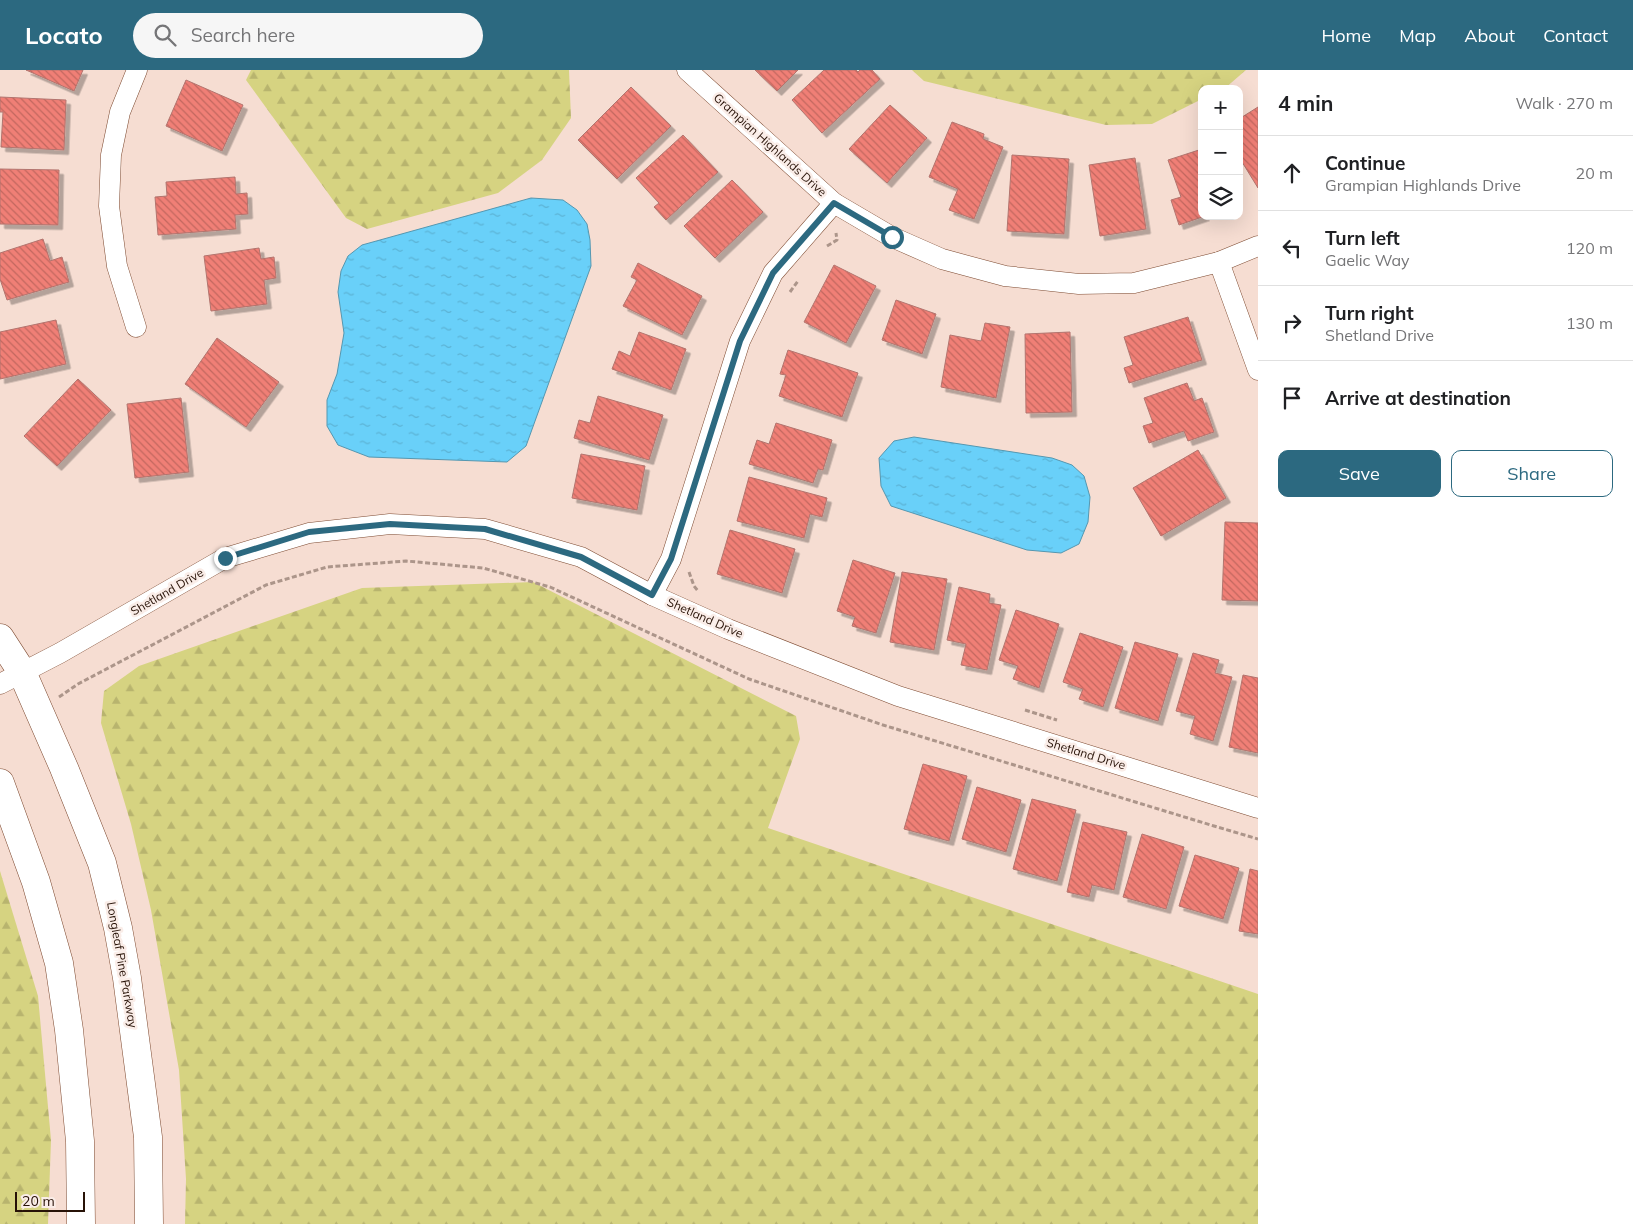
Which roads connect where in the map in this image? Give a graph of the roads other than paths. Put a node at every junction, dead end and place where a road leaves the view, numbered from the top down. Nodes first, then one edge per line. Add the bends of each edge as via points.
1 (137, 70) edge
2 (687, 70) edge
3 (834, 203) junction
4 (1258, 246) edge
5 (1219, 262) junction
6 (136, 328) dead end
7 (1258, 370) edge
8 (652, 595) junction
9 (0, 638) edge
10 (11, 678) edge
11 (0, 783) edge
12 (1258, 808) edge
13 (81, 1224) edge
14 (149, 1224) edge

1 - 6 street via 120,112 111,155 109,206 117,266
2 - 3 street, Grampian Highlands Drive
3 - 5 street, Grampian Highlands Drive via 892,237 942,259 1005,276 1078,284 1134,283
3 - 8 street via 773,273 740,341 671,559
4 - 5 street, Grampian Highlands Drive
5 - 7 street
8 - 10 street, Shetland Drive via 581,557 485,529 390,524 309,532 225,558
8 - 12 street, Shetland Drive via 728,629 898,696
9 - 10 main road, Longleaf Pine Parkway
10 - 14 main road, Longleaf Pine Parkway via 39,709 102,863 127,978 148,1137
11 - 13 main road via 36,882 59,963 80,1141

